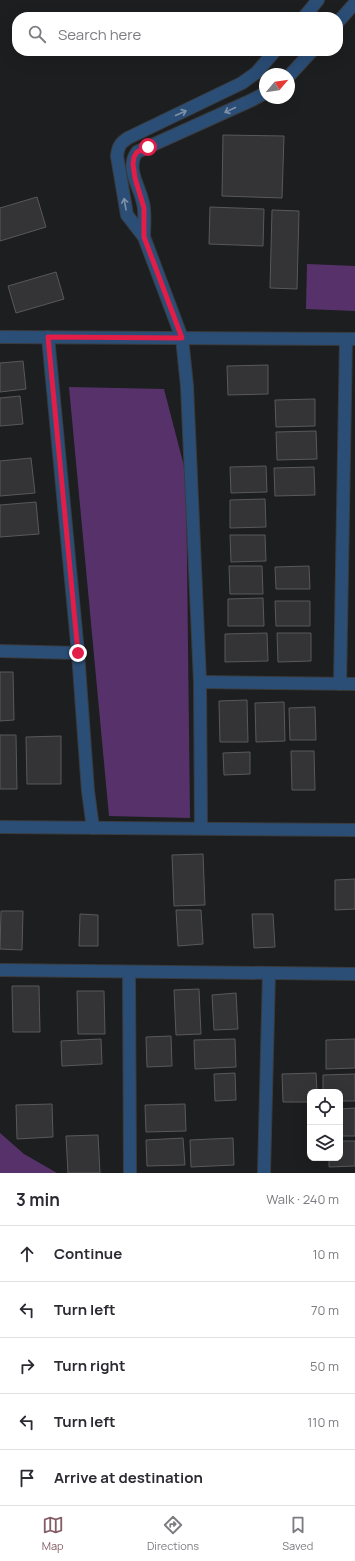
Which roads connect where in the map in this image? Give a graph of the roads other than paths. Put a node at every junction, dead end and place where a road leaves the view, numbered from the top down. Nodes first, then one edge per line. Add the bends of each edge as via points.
1 (318, 0) edge
2 (355, 3) edge
3 (308, 12) edge
4 (343, 16) edge
5 (270, 56) edge
6 (307, 56) edge
7 (295, 69) edge
8 (259, 96) edge
9 (144, 237) junction
10 (0, 337) edge
11 (48, 337) junction
12 (182, 338) junction
13 (351, 339) edge
14 (0, 652) edge
15 (78, 653) junction
16 (200, 682) junction
17 (340, 684) junction
18 (355, 684) edge
19 (0, 827) edge
20 (93, 828) junction
21 (201, 828) junction
22 (355, 830) edge
23 (0, 970) edge
24 (129, 972) junction
25 (269, 973) junction
26 (355, 974) edge
27 (130, 1173) edge
28 (264, 1173) edge

1 - 3 street
2 - 4 street
9 -> 5 street via 127,215 117,156 118,147 122,142 163,120 222,94 250,78
6 - 7 street
8 -> 9 street via 137,152 133,170 144,208
9 - 12 street
10 - 11 street
11 - 12 street
11 - 15 street
12 - 13 street
12 - 16 street via 188,394
13 - 17 street
14 - 15 street
15 - 20 street
16 - 17 street
16 - 21 street
17 - 18 street
19 - 20 street
20 - 21 street
21 - 22 street
23 - 24 street
24 - 25 street
24 - 27 street
25 - 26 street
25 - 28 street

